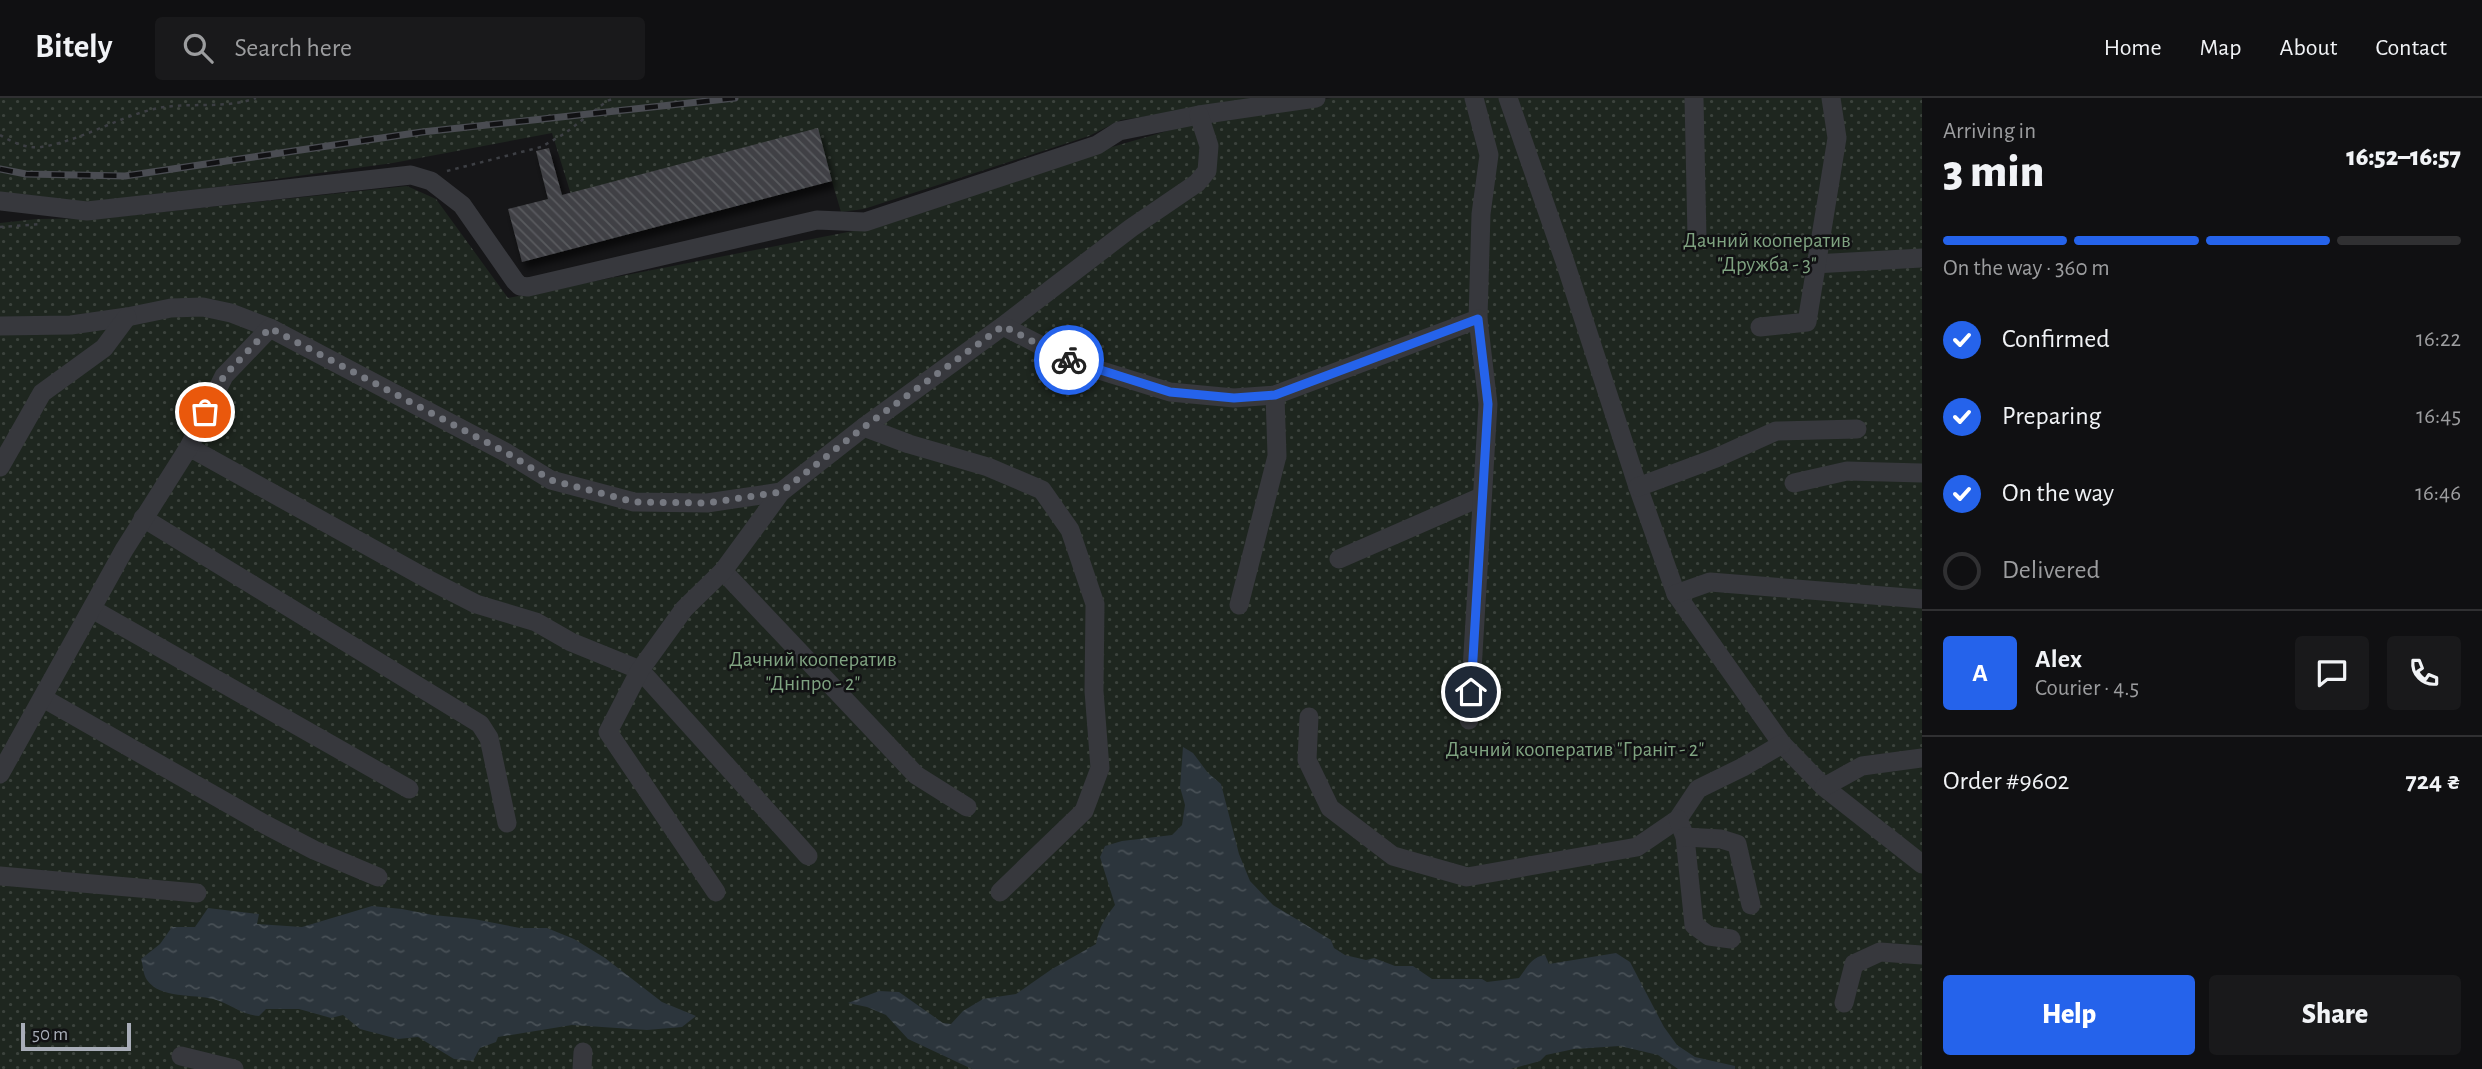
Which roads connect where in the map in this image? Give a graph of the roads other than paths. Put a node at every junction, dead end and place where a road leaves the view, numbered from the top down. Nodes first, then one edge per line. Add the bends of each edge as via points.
1 (1315, 98) edge
2 (1474, 98) edge
3 (1508, 98) edge
4 (1694, 98) edge
5 (1831, 98) edge
6 (1199, 115) junction
7 (0, 201) edge
8 (1697, 239) dead end
9 (1922, 258) edge
10 (1814, 264) junction
11 (127, 317) junction
12 (1478, 319) junction
13 (0, 326) edge
14 (1003, 326) junction
15 (1760, 327) dead end
16 (270, 328) junction
17 (1275, 395) junction
18 (864, 427) junction
19 (1857, 429) dead end
20 (189, 447) junction
21 (0, 467) edge
22 (1922, 473) edge
23 (1794, 483) dead end
24 (1638, 487) junction
25 (781, 492) junction
26 (1481, 496) junction
27 (143, 518) junction
28 (1339, 559) dead end
29 (723, 571) junction
30 (1676, 594) junction
31 (1922, 599) edge
32 (1239, 605) dead end
33 (92, 609) junction
34 (640, 670) junction
35 (43, 698) junction
36 (1308, 718) dead end
37 (1469, 720) dead end
38 (1782, 744) junction
39 (1922, 758) edge
40 (0, 774) edge
41 (1824, 787) junction
42 (409, 789) dead end
43 (967, 807) dead end
44 (507, 823) dead end
45 (1682, 828) junction
46 (808, 856) dead end
47 (1922, 864) edge
48 (0, 876) edge
49 (378, 877) dead end
50 (716, 892) dead end
51 (1000, 892) dead end
52 (197, 894) dead end
53 (1751, 905) dead end
54 (1731, 939) dead end
55 (1922, 955) edge
56 (1844, 1003) dead end
57 (181, 1056) dead end
58 (234, 1069) edge

1 - 6 lane
2 - 12 lane via 1489,155 1481,214
3 - 24 lane
4 - 8 lane
5 - 10 lane via 1837,138
6 - 7 lane via 1119,131 1097,145 865,222 817,220 528,287 515,281 462,205 431,181 411,175 87,211
6 - 14 lane via 1209,146 1207,171 1197,183
9 - 10 lane
10 - 15 lane via 1807,322
11 - 13 lane via 71,325
11 - 16 lane via 203,307
11 - 21 lane via 104,348 42,393
12 - 17 lane
12 - 26 lane via 1488,404
14 - 17 lane via 1073,362 1170,392 1234,398
14 - 18 lane
16 - 20 lane via 224,376
16 - 25 lane via 551,480 634,502 707,503
17 - 32 lane via 1277,456
18 - 25 lane
18 - 51 lane via 988,467 1042,490 1070,530 1095,604 1094,691 1100,768 1084,811
19 - 24 lane via 1776,431
20 - 27 lane
20 - 34 lane via 476,604 536,622
22 - 23 lane via 1847,471
24 - 30 lane
25 - 29 lane
26 - 28 lane
26 - 37 lane
27 - 33 lane
27 - 44 lane via 480,724 489,738
29 - 34 lane via 684,609
29 - 43 lane via 916,775
30 - 31 lane via 1710,582
30 - 38 lane
33 - 35 lane
33 - 42 lane
34 - 46 lane
34 - 50 lane via 608,732
35 - 40 lane
35 - 49 lane via 266,825
36 - 45 lane via 1307,760 1330,808 1394,856 1467,877 1637,847
38 - 41 lane
38 - 45 lane via 1698,789
39 - 41 lane via 1862,766
41 - 47 lane
45 - 53 lane via 1737,844
45 - 54 lane via 1694,925 1709,936
48 - 52 lane
55 - 56 lane via 1880,952 1854,964
57 - 58 lane

